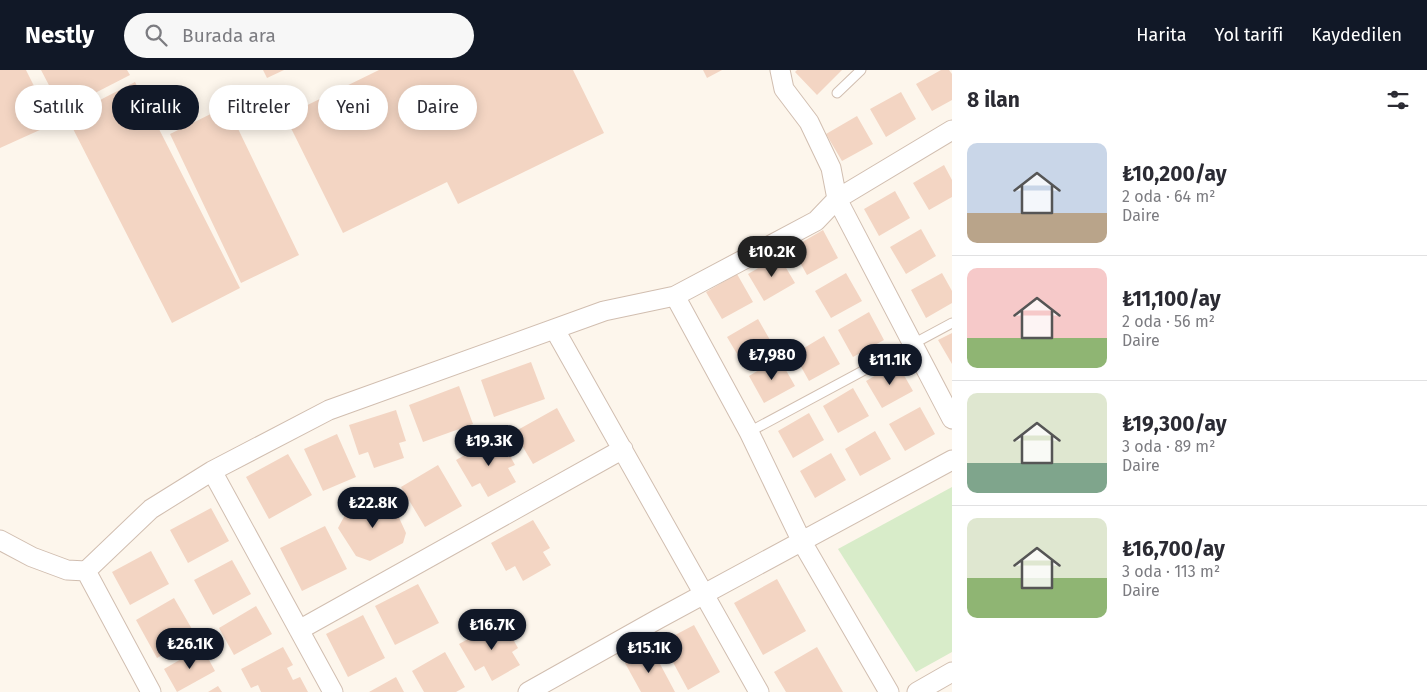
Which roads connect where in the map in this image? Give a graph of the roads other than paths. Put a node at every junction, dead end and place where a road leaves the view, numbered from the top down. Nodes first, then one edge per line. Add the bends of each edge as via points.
1 (780, 70) edge
2 (861, 70) edge
3 (837, 93) dead end
4 (952, 130) edge
5 (837, 199) junction
6 (675, 296) junction
7 (952, 323) edge
8 (555, 330) junction
9 (913, 344) junction
10 (952, 419) edge
11 (749, 432) junction
12 (623, 449) junction
13 (952, 460) edge
14 (212, 471) junction
15 (0, 540) edge
16 (802, 542) junction
17 (86, 571) junction
18 (704, 594) junction
19 (299, 630) junction
20 (952, 672) edge
21 (151, 692) edge
22 (333, 692) edge
23 (528, 692) edge
24 (759, 692) edge
25 (889, 692) edge
26 (917, 692) edge

1 - 5 street via 784,89 809,122 831,168
2 - 3 lane
4 - 5 street
5 - 6 street via 816,221
5 - 9 street
6 - 8 street via 604,312
6 - 11 street
7 - 9 lane
8 - 12 street
8 - 14 street via 329,410
9 - 10 street
9 - 11 lane
11 - 16 street
12 - 18 street
12 - 19 street
13 - 16 street
14 - 17 street via 151,508
14 - 19 street
15 - 17 street via 67,570
16 - 18 street
16 - 25 street
17 - 21 street
18 - 23 street
18 - 24 street
19 - 22 street
20 - 26 street

